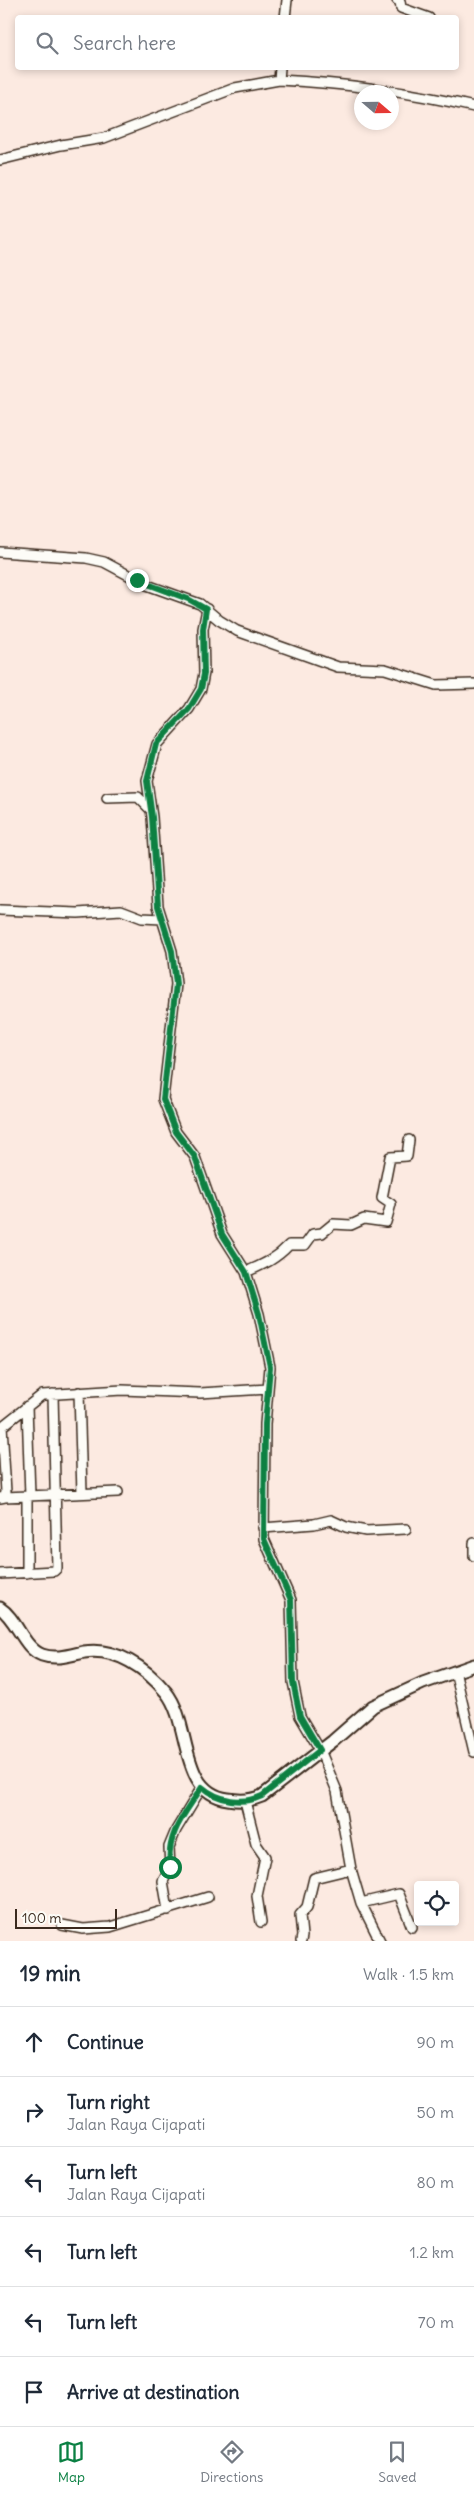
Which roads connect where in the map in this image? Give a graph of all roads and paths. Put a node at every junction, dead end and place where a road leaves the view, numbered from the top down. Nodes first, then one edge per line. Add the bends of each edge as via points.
1 (287, 0) edge
2 (397, 0) edge
3 (284, 15) edge
4 (421, 15) edge
5 (280, 70) edge
6 (279, 80) junction
7 (474, 107) edge
8 (0, 160) edge
9 (0, 552) edge
10 (206, 609) junction
11 (474, 684) edge
12 (107, 798) dead end
13 (151, 810) junction
14 (0, 910) edge
15 (162, 919) junction
16 (409, 1140) dead end
17 (246, 1272) junction
18 (268, 1389) junction
19 (79, 1392) junction
20 (53, 1394) junction
21 (27, 1406) junction
22 (1, 1426) edge
23 (118, 1492) dead end
24 (82, 1493) junction
25 (56, 1494) junction
26 (28, 1496) junction
27 (2, 1497) edge
28 (264, 1528) junction
29 (406, 1529) dead end
30 (474, 1543) edge
31 (474, 1556) edge
32 (28, 1573) junction
33 (0, 1574) edge
34 (0, 1608) edge
35 (474, 1665) edge
36 (455, 1671) junction
37 (320, 1750) junction
38 (474, 1752) edge
39 (202, 1787) junction
40 (245, 1801) junction
41 (351, 1869) junction
42 (208, 1897) dead end
43 (361, 1903) junction
44 (168, 1910) junction
45 (261, 1922) dead end
46 (62, 1924) dead end
47 (412, 1927) dead end
48 (300, 1941) edge
49 (380, 1941) edge

1 - 3 street
2 - 4 street via 402,8
5 - 6 street
6 - 7 street via 387,91
6 - 8 street via 235,88 104,138
9 - 10 street via 104,562 137,580
10 - 11 street via 237,631 338,667 385,669 436,685
10 - 13 street via 203,683 189,709 154,749 147,781
12 - 13 street via 138,797
13 - 15 street via 155,884
14 - 15 street via 78,913 120,910 142,918
15 - 17 street via 172,951 176,984 164,1074 164,1104 176,1132 195,1157 222,1234
16 - 17 street via 406,1156 390,1157 382,1198 391,1204 386,1222 364,1219 351,1224 333,1224 322,1234 314,1234 305,1245 289,1245 275,1260 265,1261
17 - 18 street via 270,1357
18 - 19 street via 200,1393
18 - 28 street
19 - 20 street
19 - 24 street
20 - 21 street via 42,1396
20 - 25 street
21 - 22 street
21 - 26 street
22 - 27 street
23 - 24 street
24 - 25 street
25 - 26 street
25 - 32 street via 57,1568
26 - 27 street
26 - 32 street
28 - 29 street via 331,1520 366,1531
28 - 37 street via 267,1549 291,1600 296,1701 300,1716
30 - 31 street
32 - 33 street
34 - 39 main road via 13,1619 34,1650 41,1654 56,1658 97,1651 123,1658 145,1671 164,1689 178,1710 191,1765
35 - 36 main road
36 - 37 main road via 373,1706
36 - 38 street
37 - 40 main road via 262,1796
37 - 41 street via 337,1792
39 - 40 main road via 220,1798
39 - 44 street via 169,1847 170,1869 163,1880
40 - 45 street via 256,1844 264,1857 258,1896
41 - 43 street
41 - 48 street via 314,1878 307,1907 300,1915
42 - 44 street
43 - 47 street via 399,1894
43 - 49 street
44 - 46 street via 97,1929

